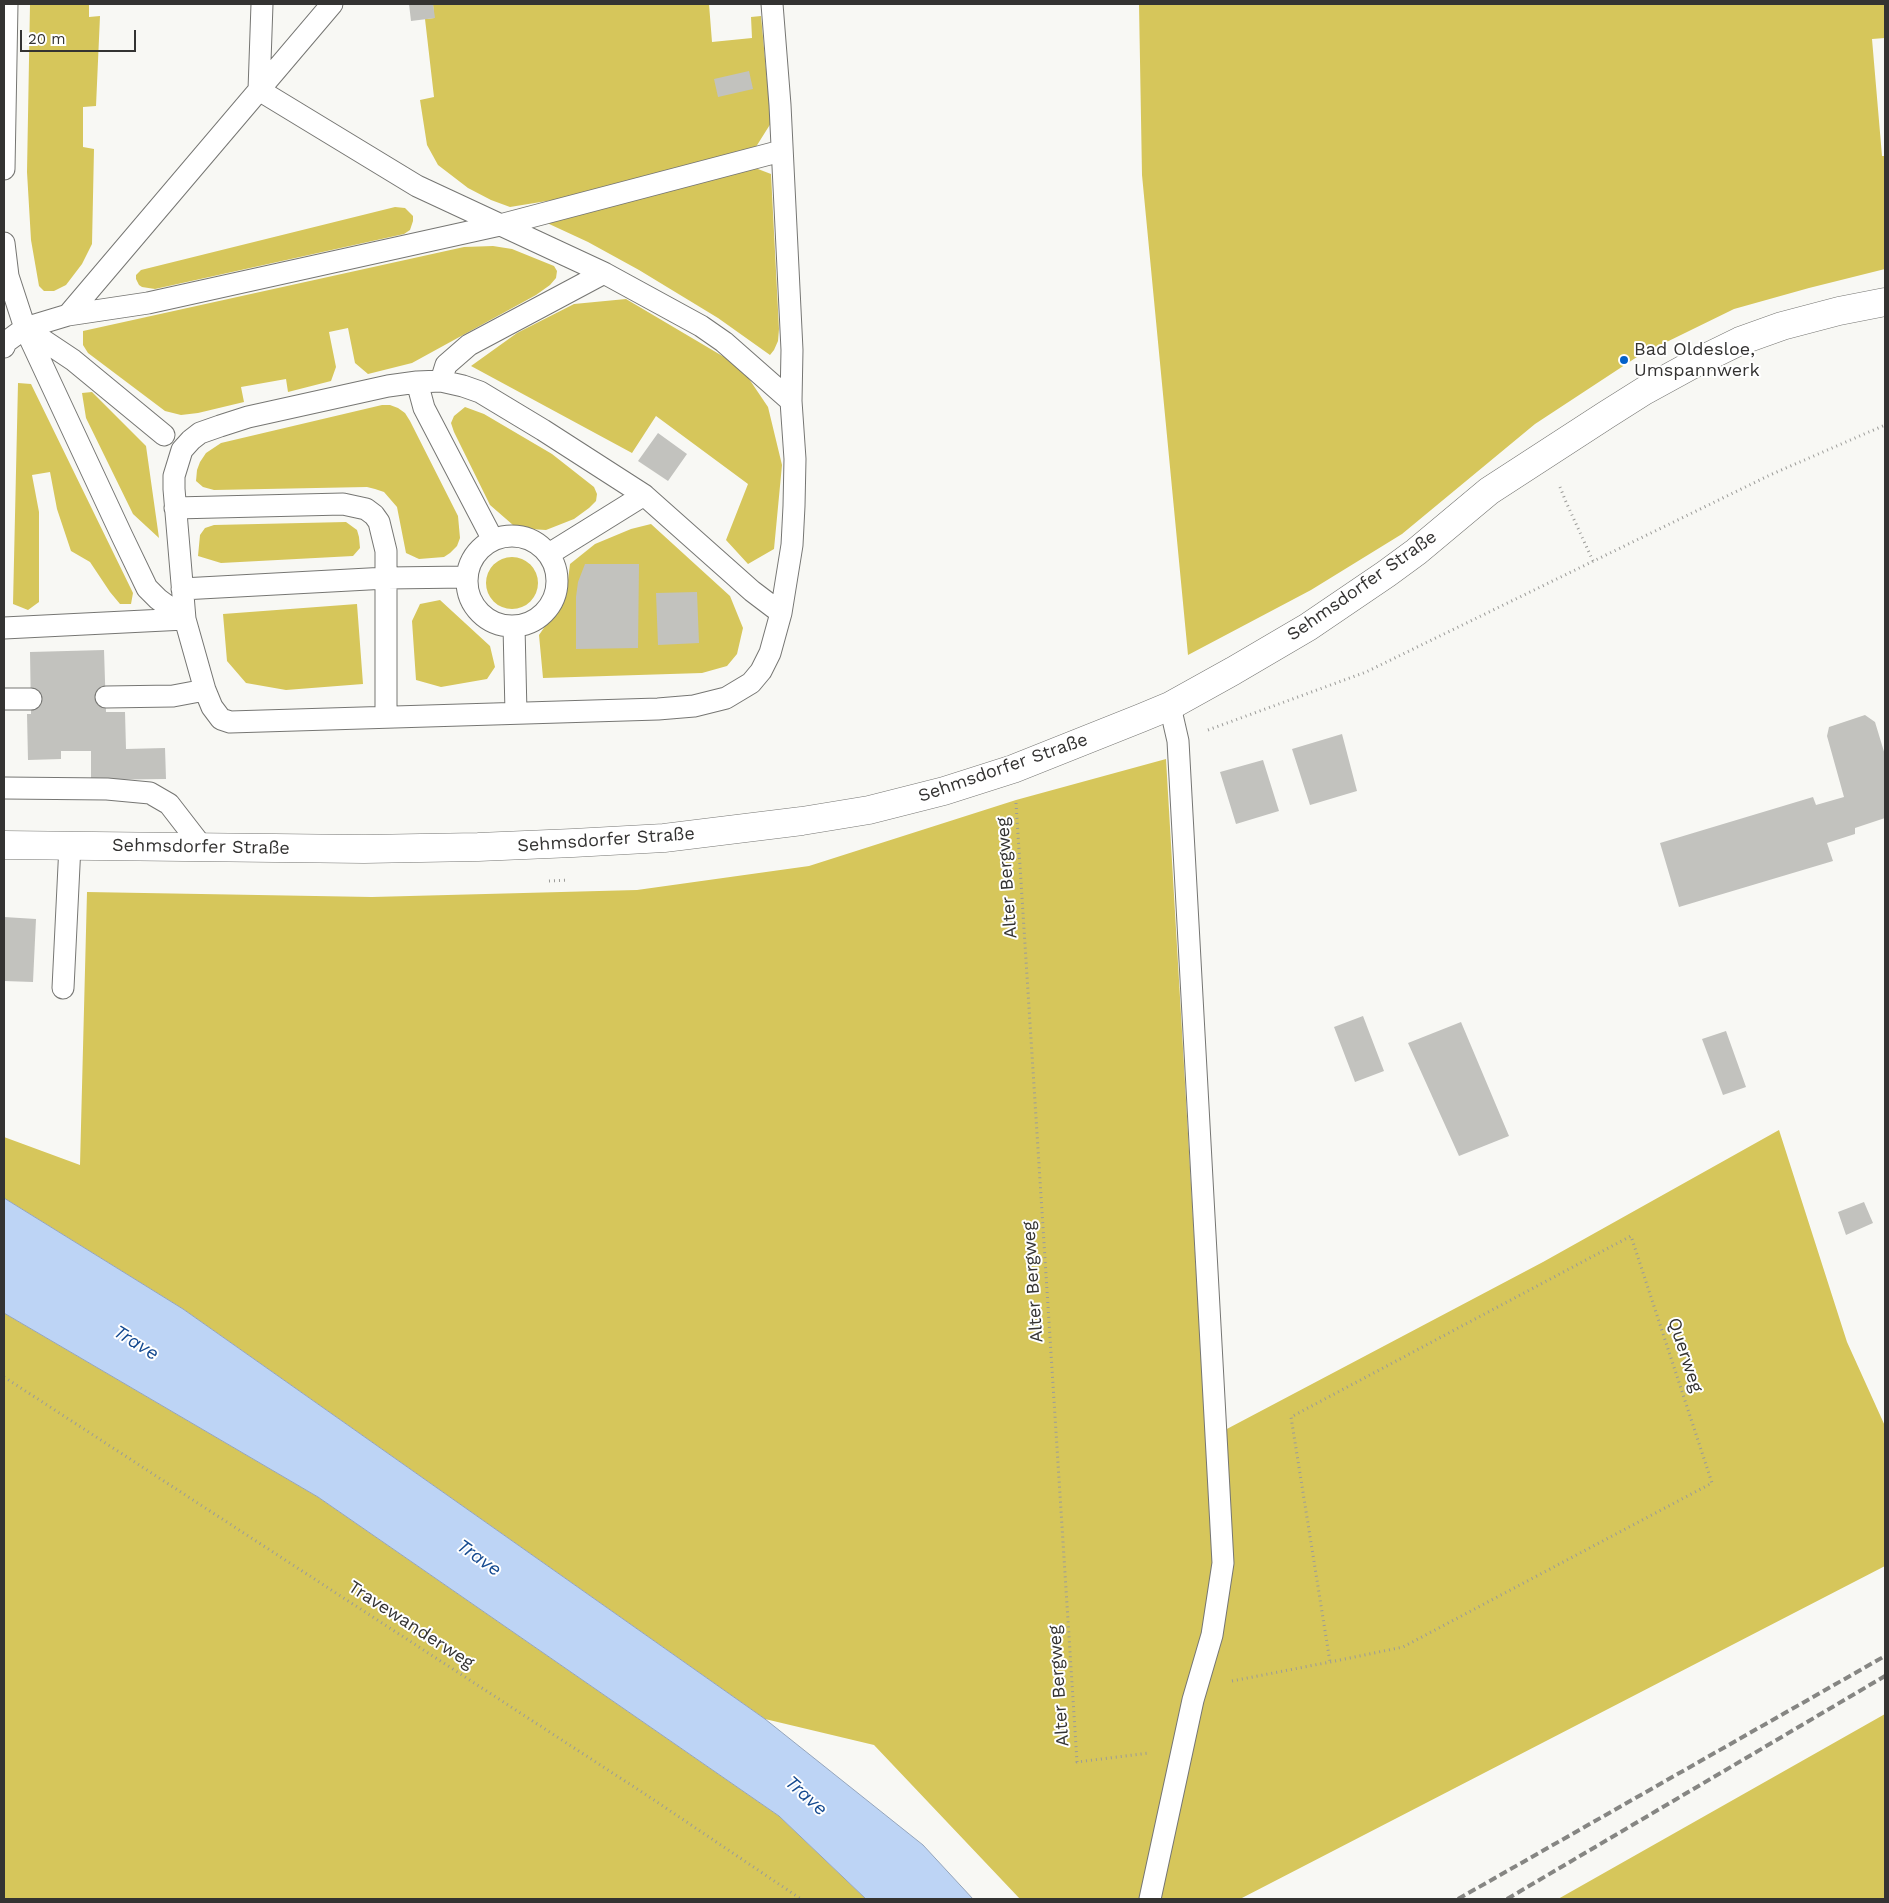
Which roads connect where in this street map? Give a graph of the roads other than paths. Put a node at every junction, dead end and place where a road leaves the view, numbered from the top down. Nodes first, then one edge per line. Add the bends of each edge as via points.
1 (7, 4) edge
2 (262, 4) edge
3 (332, 4) edge
4 (772, 4) edge
5 (259, 90) junction
6 (781, 150) junction
7 (4, 169) edge
8 (500, 225) junction
9 (4, 243) edge
10 (604, 273) junction
11 (1885, 302) edge
12 (68, 315) junction
13 (25, 328) junction
14 (4, 347) edge
15 (441, 381) junction
16 (417, 382) junction
17 (791, 401) junction
18 (164, 435) dead end
19 (644, 495) junction
20 (175, 508) junction
21 (492, 540) junction
22 (548, 554) junction
23 (467, 577) junction
24 (387, 578) junction
25 (182, 589) junction
26 (781, 613) junction
27 (185, 620) junction
28 (514, 626) junction
29 (4, 628) edge
30 (205, 690) junction
31 (106, 697) dead end
32 (4, 699) edge
33 (31, 699) dead end
34 (1170, 706) junction
35 (516, 713) junction
36 (386, 717) junction
37 (4, 788) edge
38 (4, 845) edge
39 (70, 846) junction
40 (203, 848) junction
41 (63, 988) dead end
42 (1150, 1899) edge

1 - 7 lane
2 - 5 lane
3 - 5 lane
4 - 6 lane
5 - 8 lane via 417,186
5 - 12 lane
6 - 8 lane
6 - 17 lane via 792,350
8 - 10 lane
8 - 12 lane via 148,303
9 - 13 lane via 8,276
10 - 15 lane via 469,345 446,365
10 - 17 lane via 724,342
11 - 34 main road, Sehmsdorfer Straße via 1782,326 1740,341 1644,391 1490,492 1416,552 1308,627
12 - 13 lane
13 - 14 lane
13 - 18 lane via 73,360
13 - 27 lane via 147,588
15 - 16 lane
15 - 19 lane via 480,392
16 - 20 lane via 248,417 200,433 182,450 177,462
16 - 21 lane via 424,408
17 - 26 lane via 795,459 792,545
19 - 22 lane
19 - 26 lane
20 - 24 lane via 343,504 366,509 379,522 386,551
20 - 25 lane
21 - 22 lane via 519,535 543,547
21 - 23 lane via 471,561
22 - 28 lane via 557,570 555,596 540,617 528,624
23 - 24 lane
23 - 28 lane via 470,598 476,608 503,626
24 - 25 lane
24 - 36 lane
25 - 27 lane
26 - 35 lane via 770,653 761,671 746,687 726,698 694,706 658,709
27 - 29 lane
27 - 30 lane
28 - 35 lane
30 - 31 lane via 173,696
30 - 36 lane via 216,713 230,722
32 - 33 lane
34 - 40 main road, Sehmsdorfer Straße via 1031,762 944,791 869,810 802,821 664,838 564,844 449,848
34 - 42 lane via 1178,741 1224,1563 1212,1635
35 - 36 lane
37 - 40 lane via 107,789 150,793 169,804
38 - 39 main road, Sehmsdorfer Straße
39 - 40 main road, Sehmsdorfer Straße
39 - 41 lane

